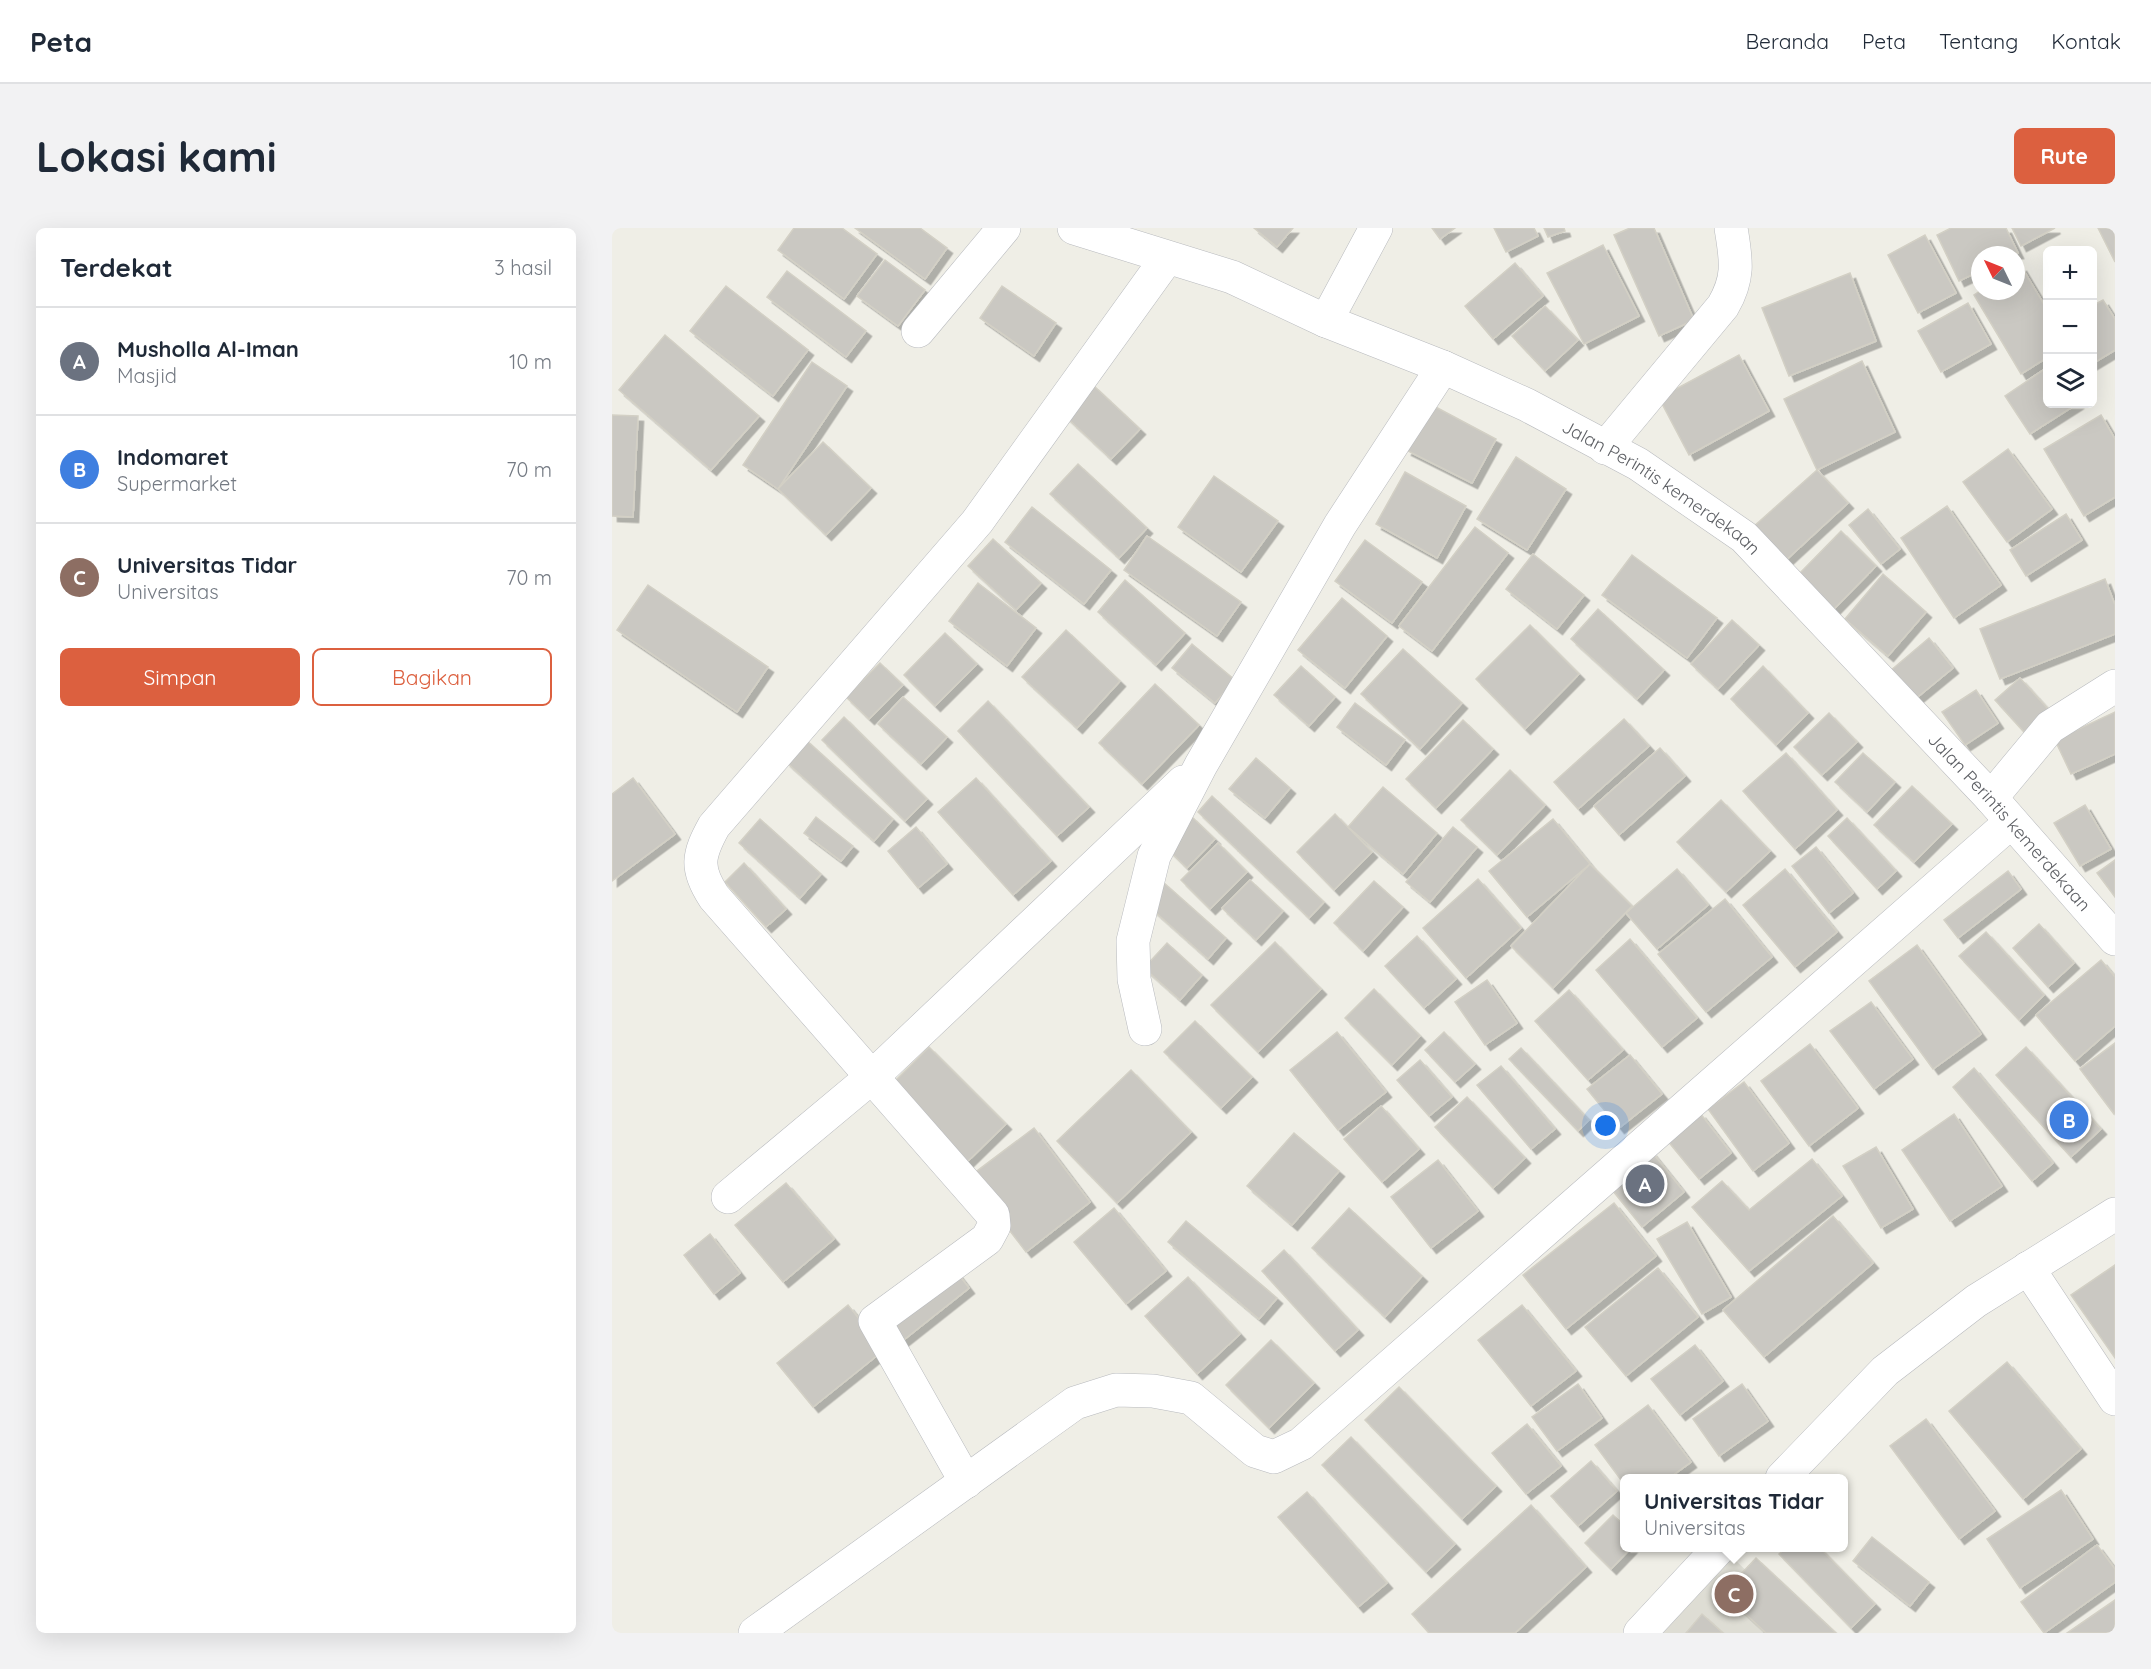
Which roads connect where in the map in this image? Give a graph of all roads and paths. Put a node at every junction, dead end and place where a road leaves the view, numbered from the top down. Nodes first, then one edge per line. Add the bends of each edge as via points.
1 (1004, 228) edge
2 (1074, 228) edge
3 (1376, 228) edge
4 (1731, 228) edge
5 (1167, 258) junction
6 (1326, 321) junction
7 (918, 331) dead end
8 (1443, 367) junction
9 (1605, 448) junction
10 (2115, 686) edge
11 (1201, 765) junction
12 (2001, 810) junction
13 (2115, 939) edge
14 (1145, 1029) dead end
15 (873, 1076) junction
16 (728, 1197) dead end
17 (2115, 1214) edge
18 (2028, 1268) junction
19 (2115, 1399) edge
20 (1787, 1474) edge
21 (966, 1482) junction
22 (1715, 1552) edge
23 (755, 1633) edge
24 (1640, 1633) edge

1 - 7 street
2 - 5 street, Jalan Perintis kemerdekaan
3 - 6 street
4 - 9 street via 1736,265 1734,288
5 - 6 street, Jalan Perintis kemerdekaan via 1233,277
5 - 15 street via 977,522 714,826 700,851 701,878 714,897
6 - 8 street, Jalan Perintis kemerdekaan
8 - 9 street, Jalan Perintis kemerdekaan via 1527,405
8 - 11 street via 1340,525
9 - 12 street, Jalan Perintis kemerdekaan via 1638,464 1744,537
10 - 12 street via 2050,727
11 - 14 street via 1154,856 1133,941 1134,979
11 - 15 street
12 - 13 street, Jalan Perintis kemerdekaan
12 - 21 street via 1301,1444 1274,1458 1255,1451 1191,1398 1116,1390 1075,1403
15 - 16 street
15 - 21 street via 993,1215 994,1226 987,1239 875,1321
17 - 18 street
18 - 19 street
18 - 20 street via 1976,1301 1885,1371
21 - 23 street
22 - 24 street

